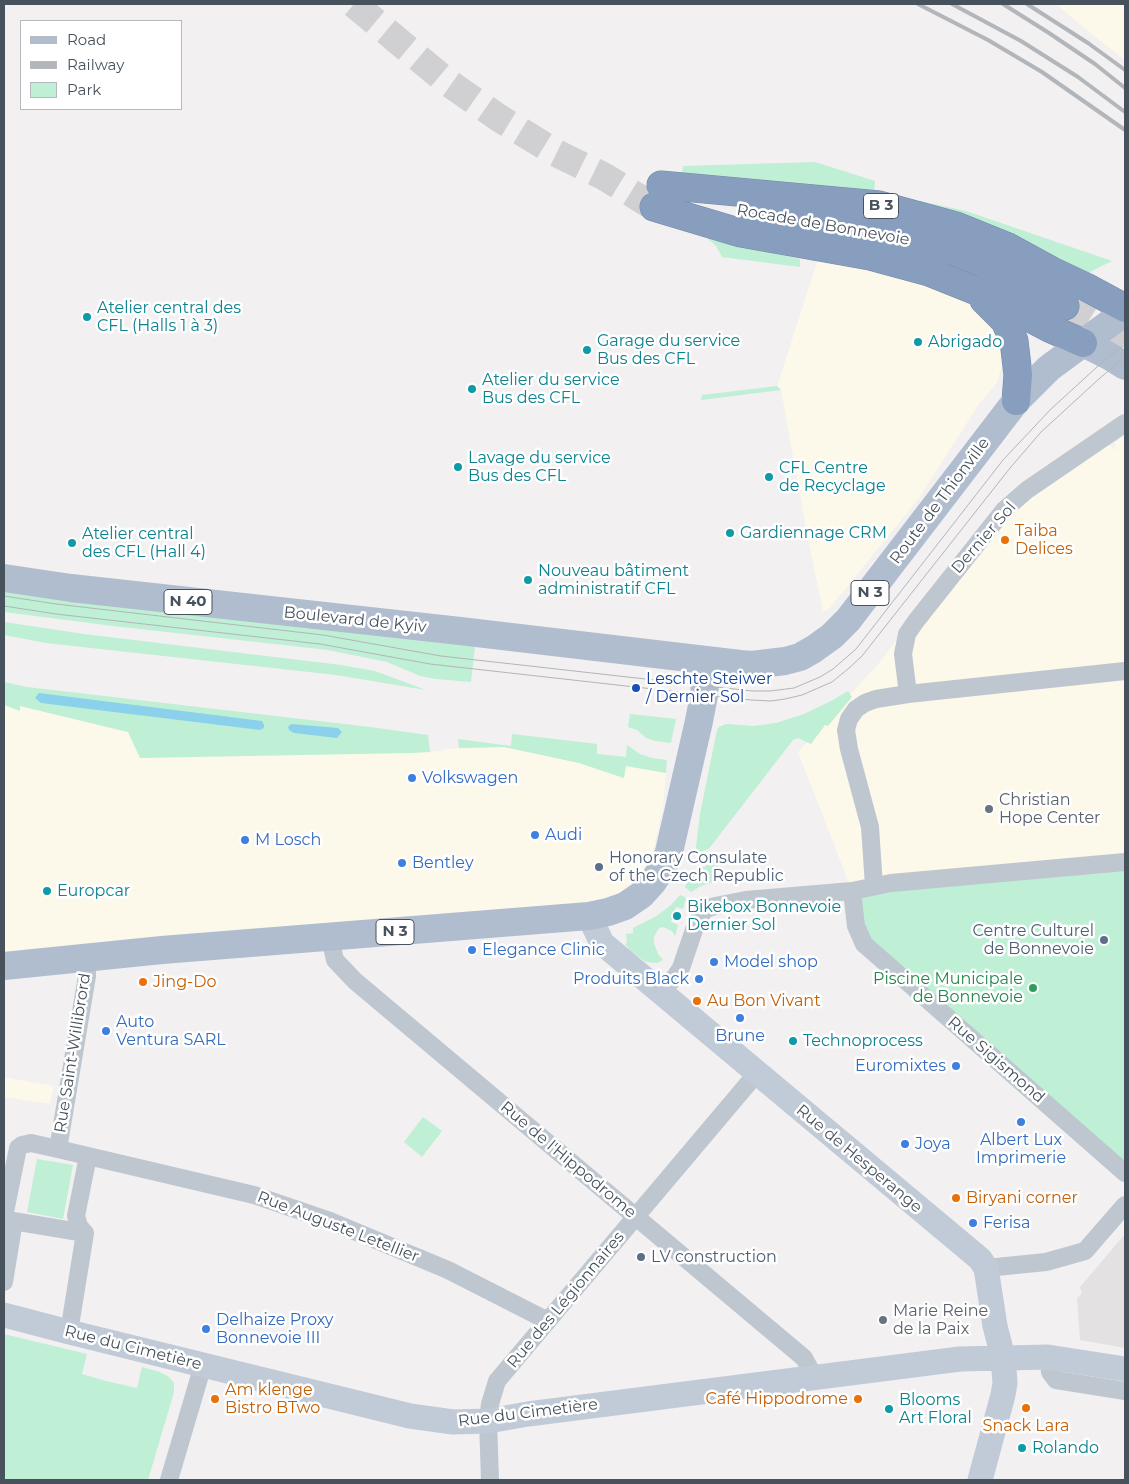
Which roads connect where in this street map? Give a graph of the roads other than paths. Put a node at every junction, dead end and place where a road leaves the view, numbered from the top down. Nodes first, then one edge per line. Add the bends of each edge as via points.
1 (658, 195) junction
2 (974, 290) junction
3 (1065, 306) tunnel mouth
4 (1125, 308) edge
5 (1125, 312) edge
6 (1083, 343) junction
7 (1125, 366) edge
8 (1016, 401) junction
9 (1125, 423) edge
10 (4, 578) edge
11 (707, 660) junction
12 (1125, 671) edge
13 (908, 694) junction
14 (1125, 862) edge
15 (874, 886) junction
16 (852, 891) junction
17 (589, 916) junction
18 (330, 938) junction
19 (87, 958) junction
20 (4, 966) edge
21 (661, 992) junction
22 (757, 1073) junction
23 (58, 1149) junction
24 (88, 1156) junction
25 (1125, 1174) edge
26 (1125, 1205) edge
27 (636, 1217) junction
28 (8, 1220) junction
29 (85, 1233) junction
30 (986, 1268) junction
31 (4, 1282) edge
32 (4, 1315) edge
33 (548, 1321) junction
34 (69, 1332) junction
35 (1003, 1357) junction
36 (1048, 1357) junction
37 (203, 1365) junction
38 (1125, 1369) edge
39 (815, 1378) junction
40 (1125, 1391) edge
41 (488, 1421) junction
42 (169, 1480) edge
43 (490, 1480) edge
44 (980, 1480) edge

1 - 2 highway via 740,233 870,256 929,272
1 - 3 highway, Rocade de Bonnevoie / B 3 via 887,233 984,263
1 - 4 highway, B 3 via 878,205 956,226 1008,247
2 - 6 highway
2 - 8 highway via 1005,321 1014,341 1018,375
5 - 6 main road
6 - 7 main road
6 - 8 main road, N 3 via 1050,368
8 - 11 main road, Route de Thionville / N 3 via 848,620 832,636 800,657 785,662 752,665
9 - 13 street, Dernier Sol via 1027,490 1004,510 907,634 903,654
10 - 11 main road, Boulevard de Kyiv / N 40
11 - 17 main road, N 3 via 699,721 664,867 640,895 625,906
12 - 13 street
13 - 15 street via 865,703 856,709 846,730 870,827
14 - 15 street
15 - 16 street
16 - 21 street via 746,900 706,909 696,924 681,968
16 - 25 street, Rue Sigismond via 856,926 864,944
17 - 18 main road, N 3
17 - 21 street, Rue de Hesperange via 602,942
18 - 19 main road, N 3
18 - 27 street, Rue de l'Hippodrome via 335,960 355,981
19 - 20 main road, N 3
19 - 23 street, Rue Saint-Willibrord via 87,976
21 - 22 street, Rue de Hesperange
22 - 27 street, Rue des Légionnaires
22 - 30 street, Rue de Hesperange via 980,1259
23 - 24 street, Rue Saint-Willibrord
23 - 28 street, Rue Saint-Willibrord via 31,1143 18,1148 5,1212
24 - 29 street via 76,1216
24 - 33 street, Rue Auguste Letellier via 254,1195 330,1221 448,1270
26 - 30 street via 1085,1252 1046,1262
27 - 33 street, Rue des Légionnaires
27 - 39 street, Rue de l'Hippodrome via 804,1358
28 - 29 street
28 - 31 street, Rue Saint-Willibrord via 12,1233
29 - 34 street
30 - 35 street
32 - 34 street, Rue du Cimetière
33 - 41 street, Rue des Légionnaires via 497,1382
34 - 37 street, Rue du Cimetière
35 - 36 street, Rue du Cimetière
35 - 39 street, Rue du Cimetière via 960,1358
35 - 44 street via 1003,1394
36 - 38 street, Rue du Cimetière
36 - 40 street via 1050,1372 1056,1380
37 - 41 street, Rue du Cimetière via 410,1416 453,1422
37 - 42 street
39 - 41 street, Rue du Cimetière
41 - 43 street, Rue des Légionnaires

